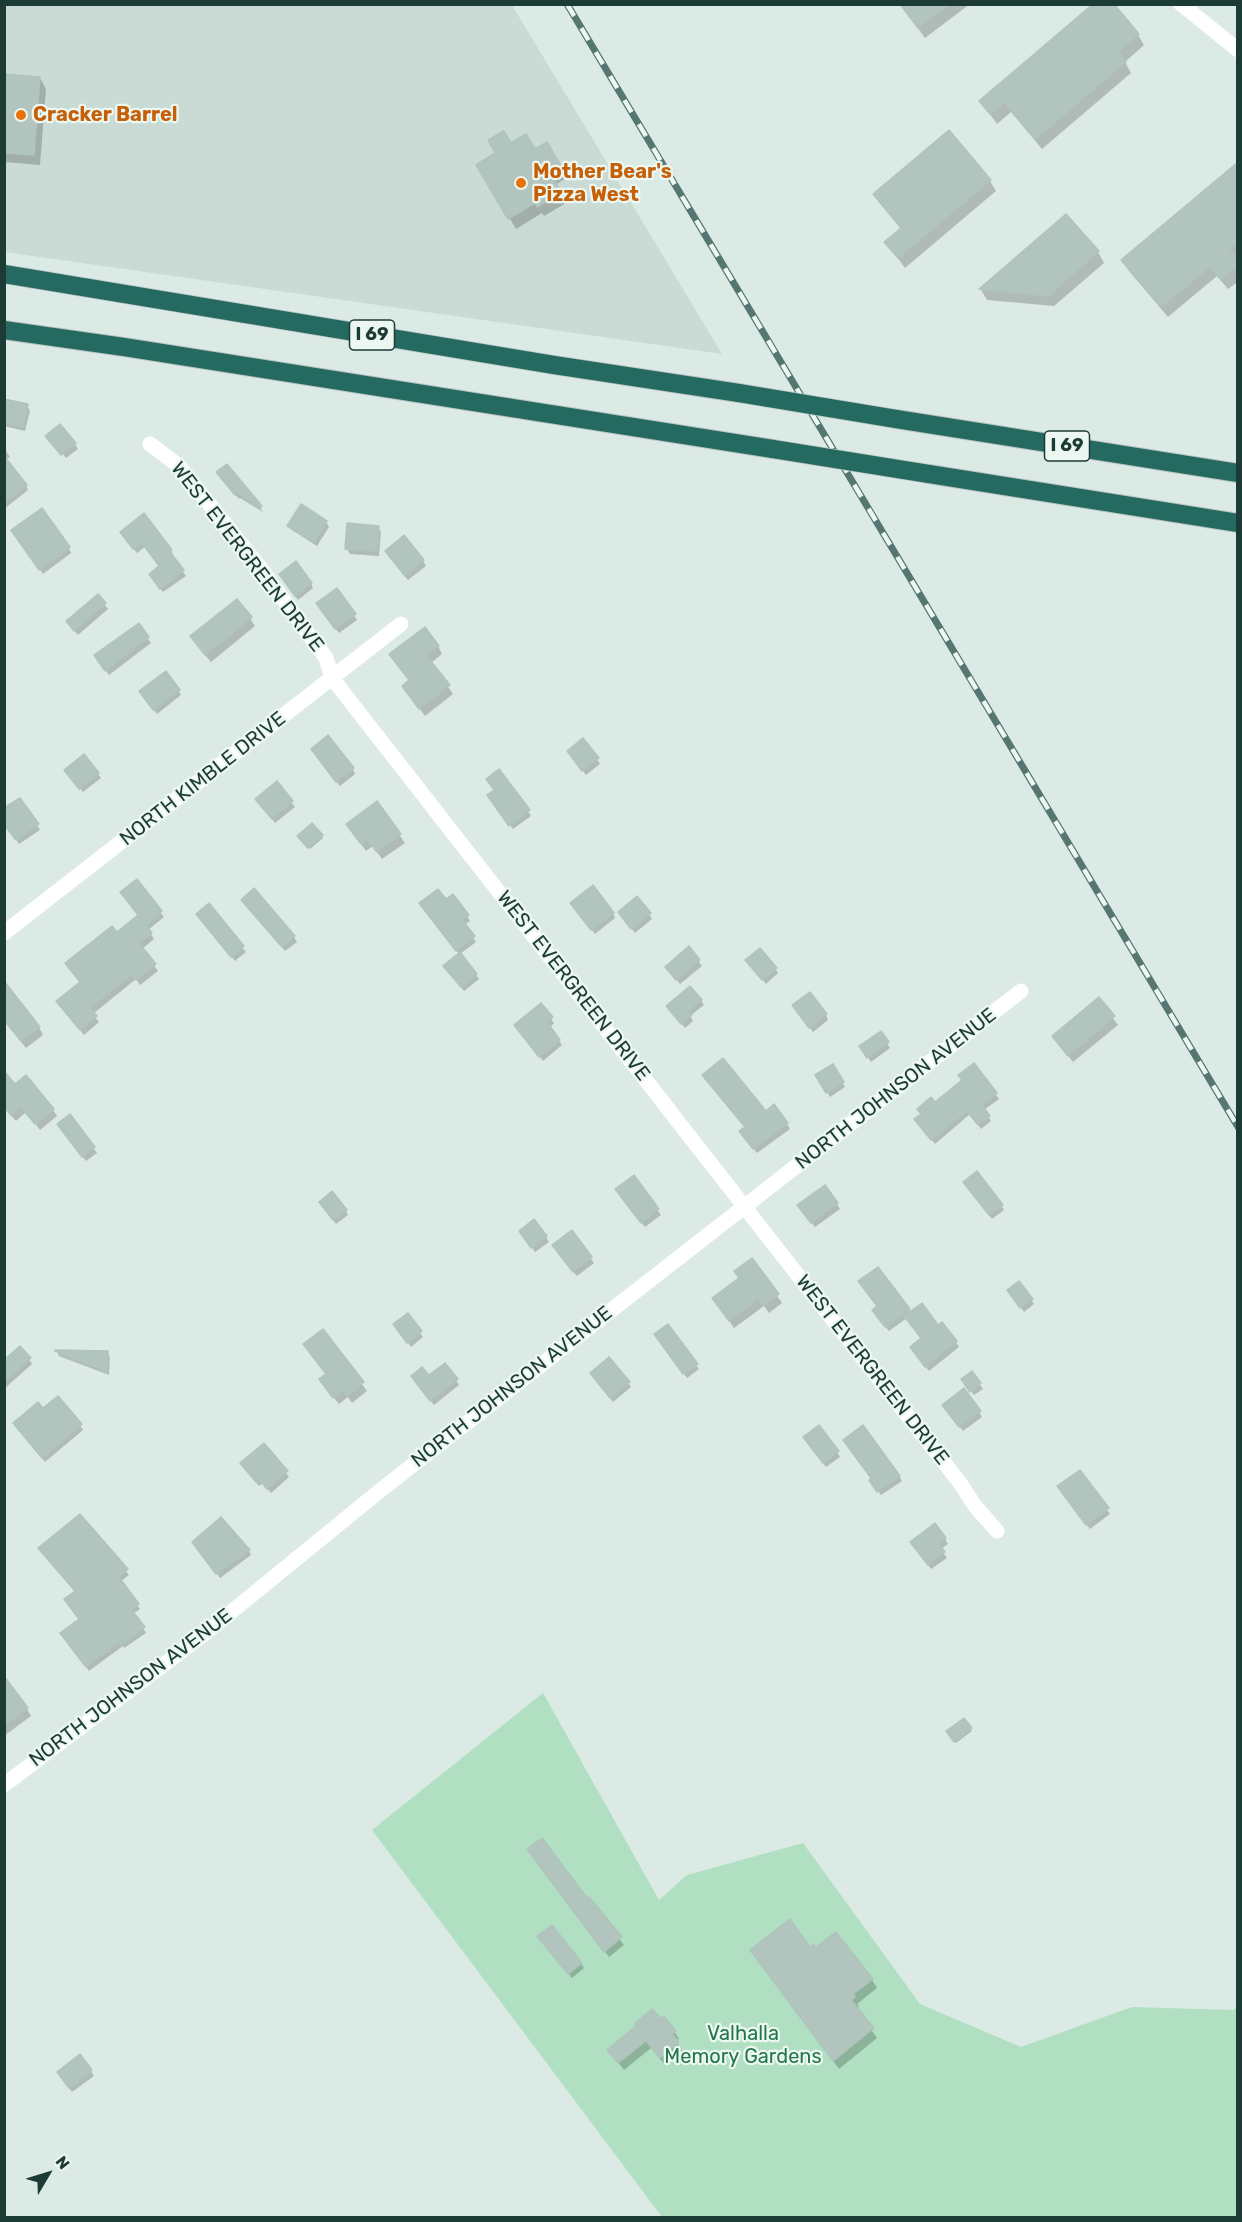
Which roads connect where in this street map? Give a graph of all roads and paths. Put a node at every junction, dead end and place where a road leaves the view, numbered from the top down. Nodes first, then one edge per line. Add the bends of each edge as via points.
1 (1181, 4) edge
2 (1238, 50) edge
3 (4, 274) edge
4 (4, 330) edge
5 (150, 444) dead end
6 (1238, 473) edge
7 (1238, 523) edge
8 (401, 624) dead end
9 (332, 678) junction
10 (4, 933) edge
11 (1021, 991) dead end
12 (745, 1206) junction
13 (997, 1531) dead end
14 (4, 1785) edge

1 - 2 street
3 - 6 highway, I 69, bridge
4 - 7 highway, bridge
5 - 9 street, WEST EVERGREEN DRIVE via 179,466 262,570 326,658
8 - 9 street, NORTH KIMBLE DRIVE
9 - 10 street, NORTH KIMBLE DRIVE
9 - 12 street, WEST EVERGREEN DRIVE
11 - 12 street, NORTH JOHNSON AVENUE
12 - 13 street, WEST EVERGREEN DRIVE
12 - 14 street, NORTH JOHNSON AVENUE via 382,1489 203,1635

